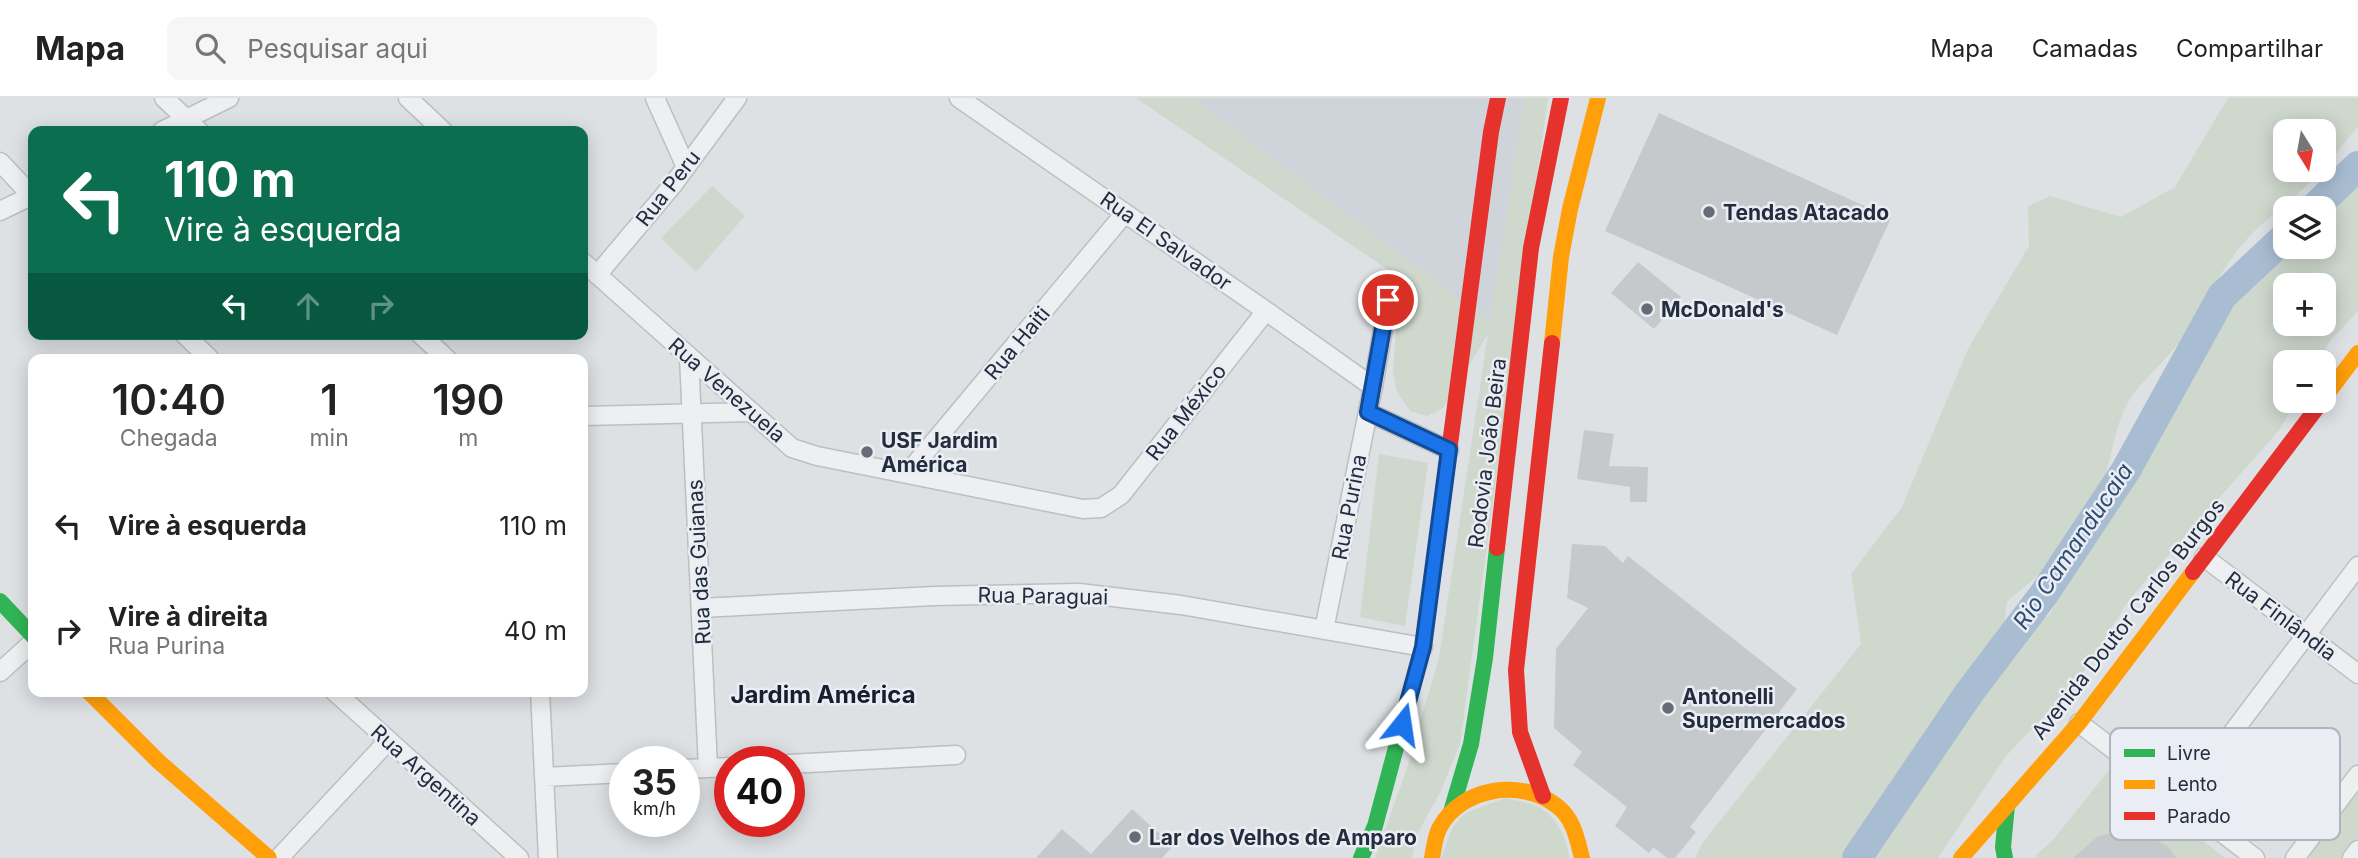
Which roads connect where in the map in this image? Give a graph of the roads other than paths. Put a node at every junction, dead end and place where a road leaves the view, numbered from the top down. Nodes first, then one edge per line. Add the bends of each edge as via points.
1 (164, 98) edge
2 (229, 98) edge
3 (408, 98) edge
4 (655, 98) edge
5 (737, 98) edge
6 (958, 98) edge
7 (1498, 98) edge
8 (1560, 98) edge
9 (1598, 98) edge
10 (192, 125) edge
11 (438, 126) edge
12 (0, 162) edge
13 (687, 167) junction
14 (28, 191) edge
15 (28, 198) edge
16 (0, 211) edge
17 (1125, 213) junction
18 (588, 267) edge
19 (597, 275) junction
20 (1388, 300) dead end
21 (1266, 310) junction
22 (190, 340) edge
23 (426, 340) edge
24 (206, 354) edge
25 (442, 354) edge
26 (2358, 354) edge
27 (689, 357) junction
28 (2336, 383) edge
29 (1373, 387) junction
30 (752, 412) junction
31 (1368, 412) junction
32 (2313, 413) edge
33 (692, 414) junction
34 (588, 416) edge
35 (1449, 450) junction
36 (908, 473) junction
37 (1101, 508) joint
38 (2204, 557) junction
39 (2358, 566) edge
40 (0, 601) edge
41 (701, 608) junction
42 (28, 631) edge
43 (1324, 631) junction
44 (2306, 635) junction
45 (28, 647) edge
46 (1423, 647) junction
47 (0, 672) edge
48 (2358, 674) edge
49 (94, 697) edge
50 (340, 697) edge
51 (540, 697) edge
52 (2078, 723) junction
53 (2235, 728) edge
54 (388, 741) junction
55 (2110, 747) edge
56 (956, 755) dead end
57 (805, 763) edge
58 (700, 768) edge
59 (708, 768) junction
60 (714, 768) edge
61 (609, 774) edge
62 (2358, 775) edge
63 (544, 777) junction
64 (1543, 796) junction
65 (2340, 799) edge
66 (2007, 805) junction
67 (1451, 812) junction
68 (2231, 840) edge
69 (2309, 840) edge
70 (2358, 850) edge
71 (1582, 857) edge
72 (269, 858) edge
73 (279, 858) edge
74 (519, 858) edge
75 (548, 858) edge
76 (1361, 858) edge
77 (1432, 858) edge
78 (1961, 858) edge
79 (2005, 858) edge
80 (2255, 858) edge
81 (2295, 858) edge
82 (2352, 858) edge

1 - 10 street
2 - 10 street
3 - 11 street
4 - 13 street
5 - 13 street, Rua Peru
6 - 17 street, Rua El Salvador
7 - 35 main road
8 - 67 main road, Rodovia João Beira via 1531,248 1485,658 1471,744
9 - 64 main road via 1561,257 1516,670 1520,732
12 - 14 street
13 - 19 street, Rua Peru
15 - 16 street
17 - 21 street, Rua El Salvador
17 - 36 street, Rua Haiti
18 - 19 street, Rua Venezuela
19 - 27 street, Rua Venezuela
20 - 29 street, Rua Purina
21 - 29 street, Rua El Salvador
21 - 37 street, Rua México via 1121,495
22 - 24 street
23 - 25 street
26 - 28 main road, Avenida Doutor Carlos Burgos
27 - 30 street, Rua Venezuela
27 - 33 street, Rua das Guianas
29 - 31 street, Rua Purina
30 - 33 street
30 - 36 street, Rua Venezuela via 792,448
31 - 35 street
31 - 43 street, Rua Purina
32 - 38 main road, Avenida Doutor Carlos Burgos
33 - 34 street
33 - 41 street, Rua das Guianas
35 - 46 main road
36 - 37 street, Rua Venezuela via 1083,509
38 - 44 street, Rua Finlândia
38 - 52 main road, Avenida Doutor Carlos Burgos
39 - 44 street
40 - 42 main road
41 - 43 street, Rua Paraguai via 1079,593 1181,605
41 - 59 street, Rua das Guianas
43 - 46 street, Rua Paraguai
44 - 48 street, Rua Finlândia
44 - 53 street
45 - 47 street
46 - 76 main road via 1376,825
49 - 72 main road via 158,761
50 - 54 street, Rua Argentina
51 - 63 street
52 - 55 street
52 - 66 main road, Avenida Doutor Carlos Burgos
54 - 73 street
54 - 74 street, Rua Argentina
56 - 57 street
58 - 59 street
59 - 60 street
61 - 63 street
62 - 65 street
63 - 75 street
64 - 67 main road via 1520,788 1494,788 1470,796
64 - 71 main road via 1563,812 1576,832
66 - 78 main road, Avenida Doutor Carlos Burgos
66 - 79 main road
67 - 77 main road via 1438,829
68 - 80 street
69 - 81 street
70 - 82 street

